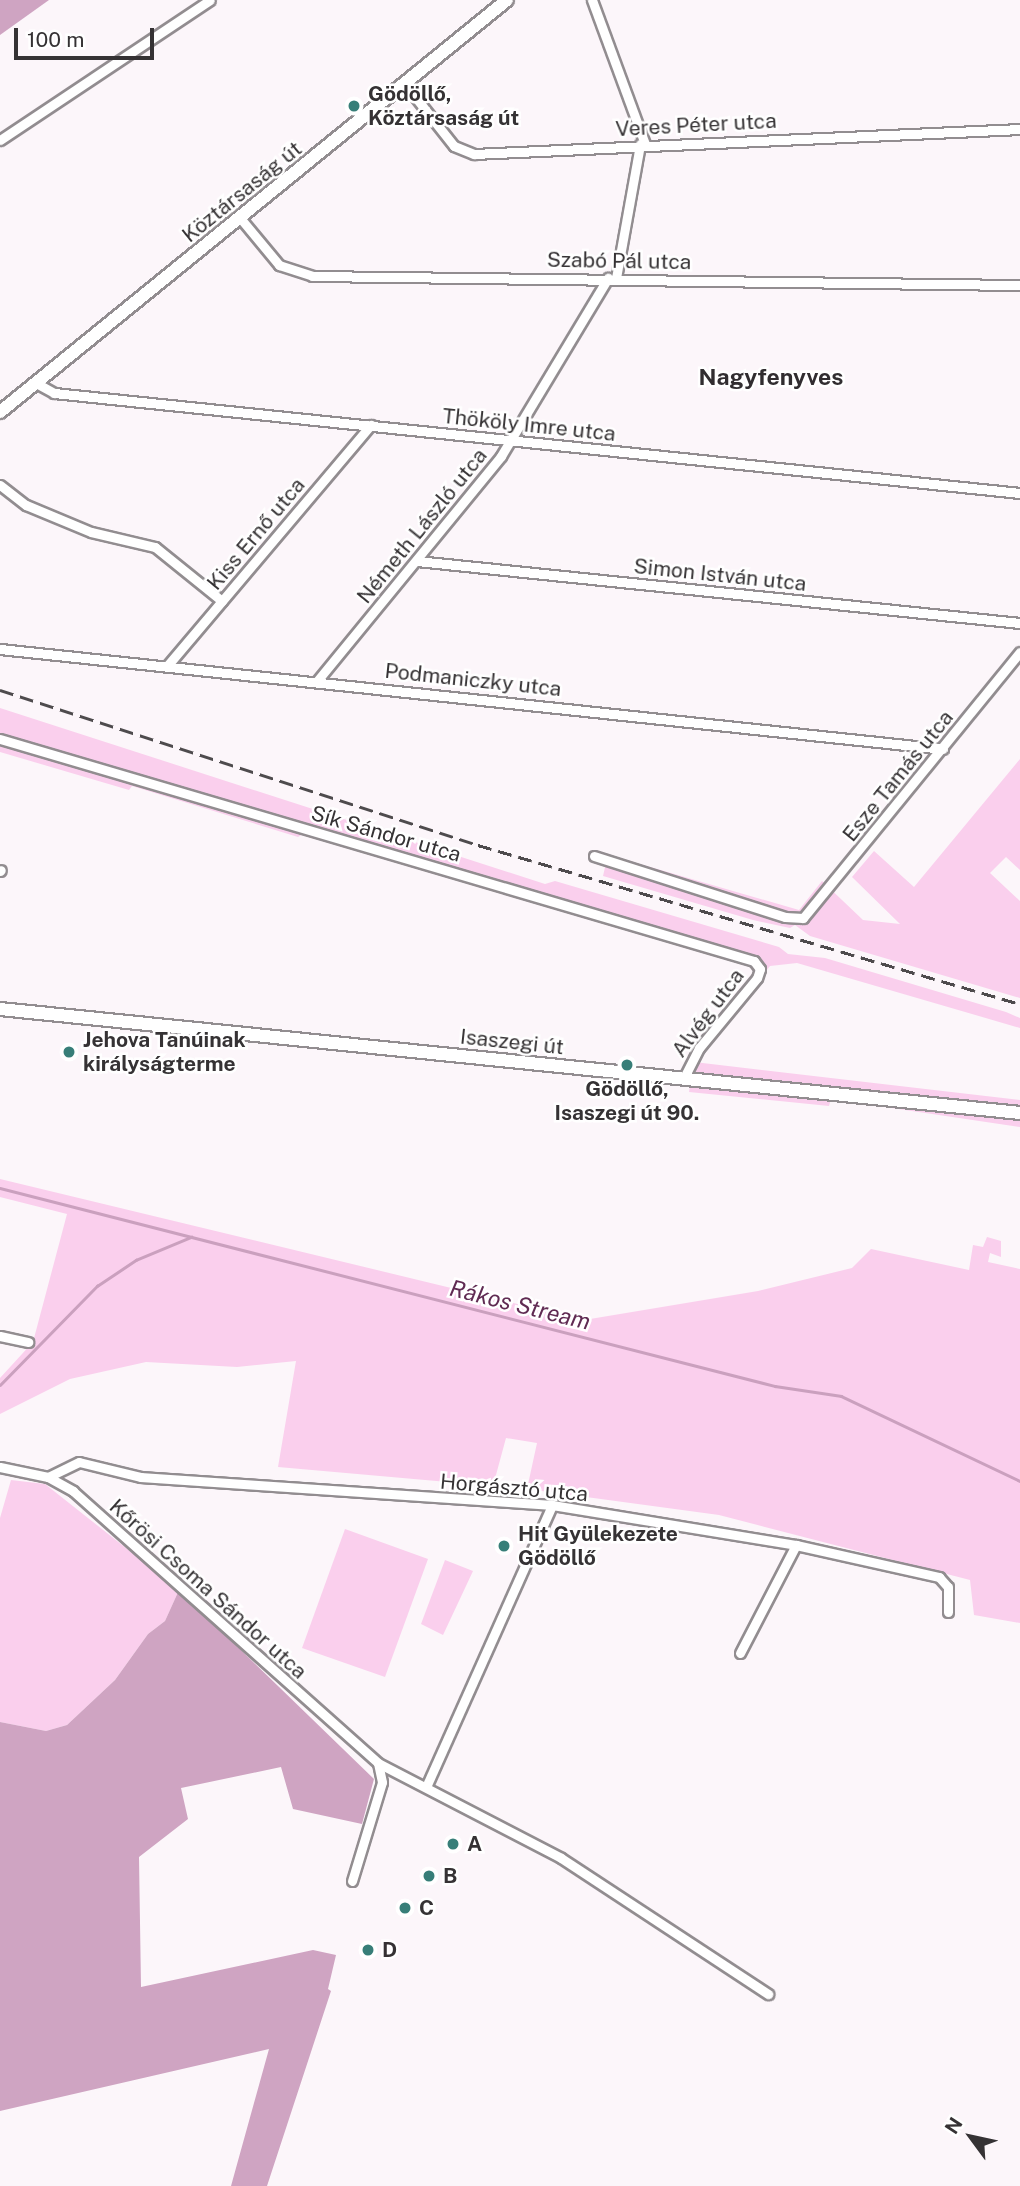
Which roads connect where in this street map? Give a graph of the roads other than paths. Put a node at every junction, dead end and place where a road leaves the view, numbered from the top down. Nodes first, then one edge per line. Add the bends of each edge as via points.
1 (211, 0) edge
2 (507, 0) edge
3 (592, 0) edge
4 (405, 84) junction
5 (1020, 129) edge
6 (0, 140) edge
7 (643, 144) junction
8 (241, 219) junction
9 (612, 278) junction
10 (1020, 285) edge
11 (37, 383) junction
12 (0, 412) edge
13 (371, 425) junction
14 (508, 441) junction
15 (0, 485) edge
16 (1020, 492) edge
17 (417, 561) junction
18 (222, 601) junction
19 (1020, 623) edge
20 (0, 649) edge
21 (1020, 652) edge
22 (167, 666) junction
23 (317, 681) junction
24 (0, 739) edge
25 (943, 749) junction
26 (594, 856) dead end
27 (759, 967) joint
28 (0, 1009) edge
29 (682, 1079) junction
30 (1020, 1113) edge
31 (0, 1335) edge
32 (28, 1342) dead end
33 (0, 1467) edge
34 (48, 1477) junction
35 (552, 1505) junction
36 (796, 1545) junction
37 (948, 1612) dead end
38 (740, 1653) dead end
39 (378, 1763) junction
40 (426, 1787) junction
41 (352, 1881) dead end
42 (768, 1994) dead end

1 - 6 street
2 - 4 main road, Köztársaság út
3 - 7 street
4 - 7 street, Veres Péter utca via 448,139 466,152
4 - 8 main road, Köztársaság út
5 - 7 street, Veres Péter utca
7 - 9 street, Németh László utca
8 - 9 street, Szabó Pál utca via 279,265 312,276
8 - 11 main road, Köztársaság út
9 - 10 street, Szabó Pál utca
9 - 14 street, Németh László utca
11 - 12 main road, Köztársaság út
11 - 13 street, Thököly Imre utca via 54,393
13 - 14 street, Thököly Imre utca
13 - 18 street, Kiss Ernő utca
14 - 16 street, Thököly Imre utca
14 - 17 street, Németh László utca
15 - 18 street via 26,505 91,532 148,544
17 - 19 street, Simon István utca
17 - 23 street, Németh László utca
18 - 22 street, Kiss Ernő utca
20 - 22 street, Podmaniczky utca
21 - 25 street, Esze Tamás utca
22 - 23 street, Podmaniczky utca
23 - 25 street, Podmaniczky utca
24 - 27 street, Sík Sándor utca via 720,949 752,959
25 - 26 street, Esze Tamás utca via 800,918
27 - 29 street, Alvég utca via 757,978 699,1048
28 - 29 main road, Isaszegi út
29 - 30 main road, Isaszegi út
31 - 32 street
33 - 34 street, Kőrösi Csoma Sándor utca
34 - 35 street, Horgásztó utca via 60,1467 79,1462 141,1477
34 - 39 street, Kőrösi Csoma Sándor utca via 84,1500
35 - 36 street, Horgásztó utca
35 - 40 street
36 - 37 street, Horgásztó utca via 942,1579 948,1587
36 - 38 street
39 - 40 street, Kőrösi Csoma Sándor utca
39 - 41 street via 382,1782
40 - 42 street, Kőrösi Csoma Sándor utca via 561,1858

